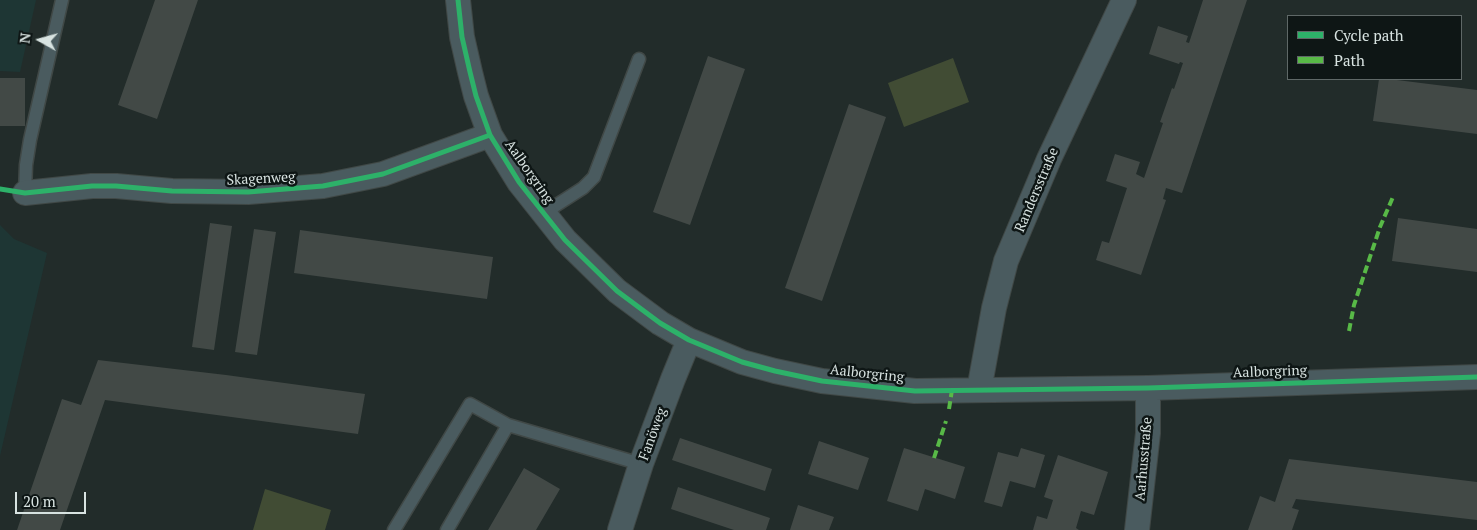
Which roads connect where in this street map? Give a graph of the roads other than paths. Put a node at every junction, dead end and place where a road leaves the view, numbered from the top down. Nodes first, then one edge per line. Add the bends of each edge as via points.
1 (62, 0) edge
2 (458, 0) edge
3 (1124, 0) edge
4 (639, 60) dead end
5 (490, 135) junction
6 (25, 194) joint
7 (544, 214) junction
8 (689, 340) junction
9 (1477, 377) edge
10 (1148, 388) junction
11 (978, 390) junction
12 (508, 425) junction
13 (642, 464) junction
14 (394, 530) edge
15 (447, 530) edge
16 (620, 530) edge
17 (1137, 530) edge

1 - 6 lane via 30,140
2 - 5 street, Aalborgring via 470,72
3 - 11 street, Randersstraße via 1049,159 1006,261
4 - 7 lane via 594,177 584,188
5 - 6 street, Skagenweg via 383,174 323,186 248,192 92,186
5 - 7 street, Aalborgring via 519,182
7 - 8 street, Aalborgring via 565,240 617,291
8 - 11 street, Aalborgring via 742,362 822,381 915,391
8 - 13 street, Fanöweg
9 - 10 street, Aalborgring
10 - 11 street, Aalborgring
10 - 17 street, Aarhusstraße via 1148,433
12 - 13 lane
12 - 14 lane via 470,404
12 - 15 lane
13 - 16 street, Fanöweg

